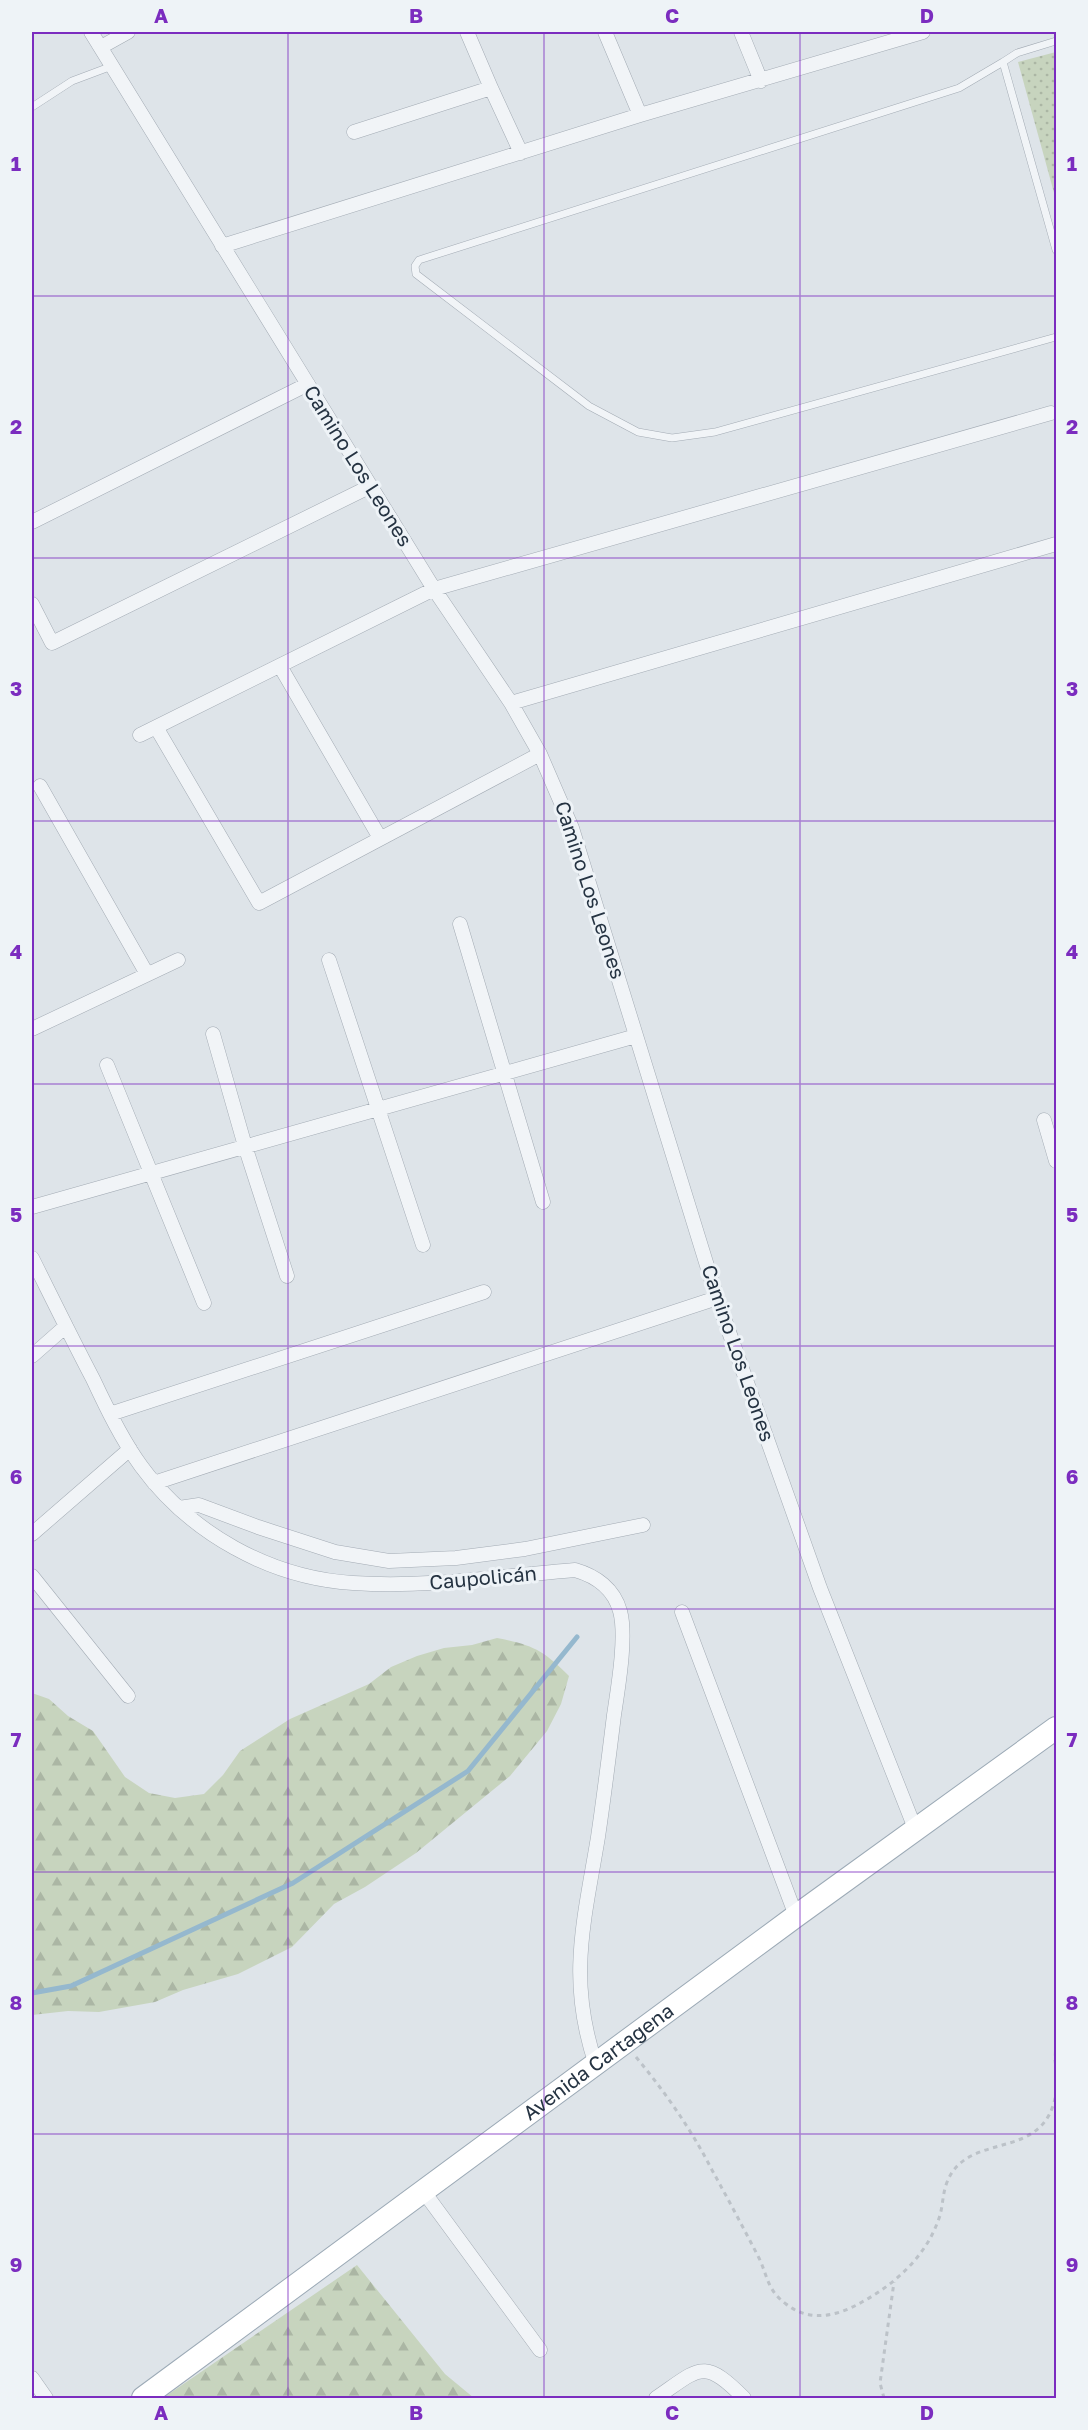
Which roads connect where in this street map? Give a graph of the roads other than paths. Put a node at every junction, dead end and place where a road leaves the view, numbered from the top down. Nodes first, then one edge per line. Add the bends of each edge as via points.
1 (91, 32) edge
2 (128, 32) edge
3 (467, 32) edge
4 (605, 32) edge
5 (741, 32) edge
6 (872, 32) edge
7 (923, 32) edge
8 (1056, 41) edge
9 (878, 45) junction
10 (101, 47) junction
11 (1003, 62) junction
12 (112, 66) junction
13 (761, 81) junction
14 (491, 88) junction
15 (32, 107) edge
16 (640, 115) junction
17 (354, 132) dead end
18 (521, 153) junction
19 (222, 246) junction
20 (1056, 250) edge
21 (1056, 337) edge
22 (308, 384) junction
23 (1051, 413) dead end
24 (371, 486) junction
25 (32, 522) edge
26 (1056, 544) edge
27 (434, 589) junction
28 (32, 604) edge
29 (280, 666) junction
30 (511, 703) junction
31 (156, 727) junction
32 (140, 735) dead end
33 (540, 754) junction
34 (40, 786) dead end
35 (380, 838) junction
36 (460, 924) dead end
37 (178, 960) dead end
38 (329, 960) dead end
39 (147, 974) junction
40 (32, 1029) edge
41 (213, 1034) dead end
42 (636, 1036) junction
43 (107, 1065) dead end
44 (505, 1073) junction
45 (378, 1108) junction
46 (1044, 1120) dead end
47 (245, 1146) junction
48 (1056, 1161) edge
49 (152, 1172) junction
50 (543, 1202) dead end
51 (32, 1207) edge
52 (423, 1245) dead end
53 (32, 1258) edge
54 (287, 1276) dead end
55 (484, 1292) dead end
56 (717, 1298) junction
57 (204, 1303) dead end
58 (66, 1326) junction
59 (32, 1356) edge
60 (110, 1414) junction
61 (130, 1449) junction
62 (154, 1483) junction
63 (179, 1508) junction
64 (643, 1525) dead end
65 (32, 1534) edge
66 (32, 1576) edge
67 (682, 1612) dead end
68 (128, 1696) dead end
69 (1056, 1728) edge
70 (916, 1831) junction
71 (796, 1916) junction
72 (596, 2065) junction
73 (424, 2192) junction
74 (540, 2350) dead end
75 (32, 2378) edge
76 (46, 2398) edge
77 (143, 2398) edge
78 (656, 2398) edge
79 (744, 2398) edge

1 - 10 street, Camino Los Leones
2 - 10 street
3 - 14 street
4 - 16 street
5 - 13 street
6 - 9 street
7 - 9 street
8 - 11 lane via 1017,53
9 - 13 street
10 - 12 street, Camino Los Leones
11 - 20 lane
11 - 21 lane via 959,87 418,260 416,274 589,406 638,432 672,438 715,432
12 - 15 lane via 72,81
12 - 19 street, Camino Los Leones
13 - 16 street
14 - 17 street
14 - 18 street
16 - 18 street
18 - 19 street
19 - 22 street, Camino Los Leones
22 - 24 street, Camino Los Leones
22 - 25 street
23 - 27 street
24 - 27 street, Camino Los Leones
24 - 28 street via 52,643
26 - 30 street
27 - 29 street
27 - 30 street, Camino Los Leones
29 - 31 street
29 - 35 street
30 - 33 street, Camino Los Leones
31 - 32 street
31 - 35 street via 258,903
33 - 35 street
33 - 42 street, Camino Los Leones via 572,828
34 - 39 street
36 - 44 street
37 - 39 street
38 - 45 street
39 - 40 street
41 - 47 street
42 - 44 street
42 - 56 street, Camino Los Leones
43 - 49 street
44 - 45 street
44 - 50 street
45 - 47 street
45 - 52 street
46 - 48 street
47 - 49 street
47 - 54 street
49 - 51 street
49 - 57 street
53 - 58 street, Caupolicán
55 - 60 street
56 - 62 street
56 - 70 street, Camino Los Leones via 820,1588
58 - 59 street
58 - 60 street, Caupolicán
60 - 61 street, Caupolicán
61 - 62 street, Caupolicán
61 - 65 street
62 - 63 street, Caupolicán
63 - 64 street via 199,1505 335,1552 389,1562 525,1549
63 - 72 street, Caupolicán via 239,1551 308,1576 352,1583 439,1584 575,1570 594,1578 610,1592 622,1622 619,1682 579,1961 583,2021
66 - 68 street
67 - 71 street
69 - 70 main road, Avenida Cartagena
70 - 71 main road, Avenida Cartagena
71 - 72 main road, Avenida Cartagena
72 - 73 main road, Avenida Cartagena
73 - 74 street
73 - 77 main road, Avenida Cartagena
75 - 76 street
78 - 79 street via 705,2370 723,2377

